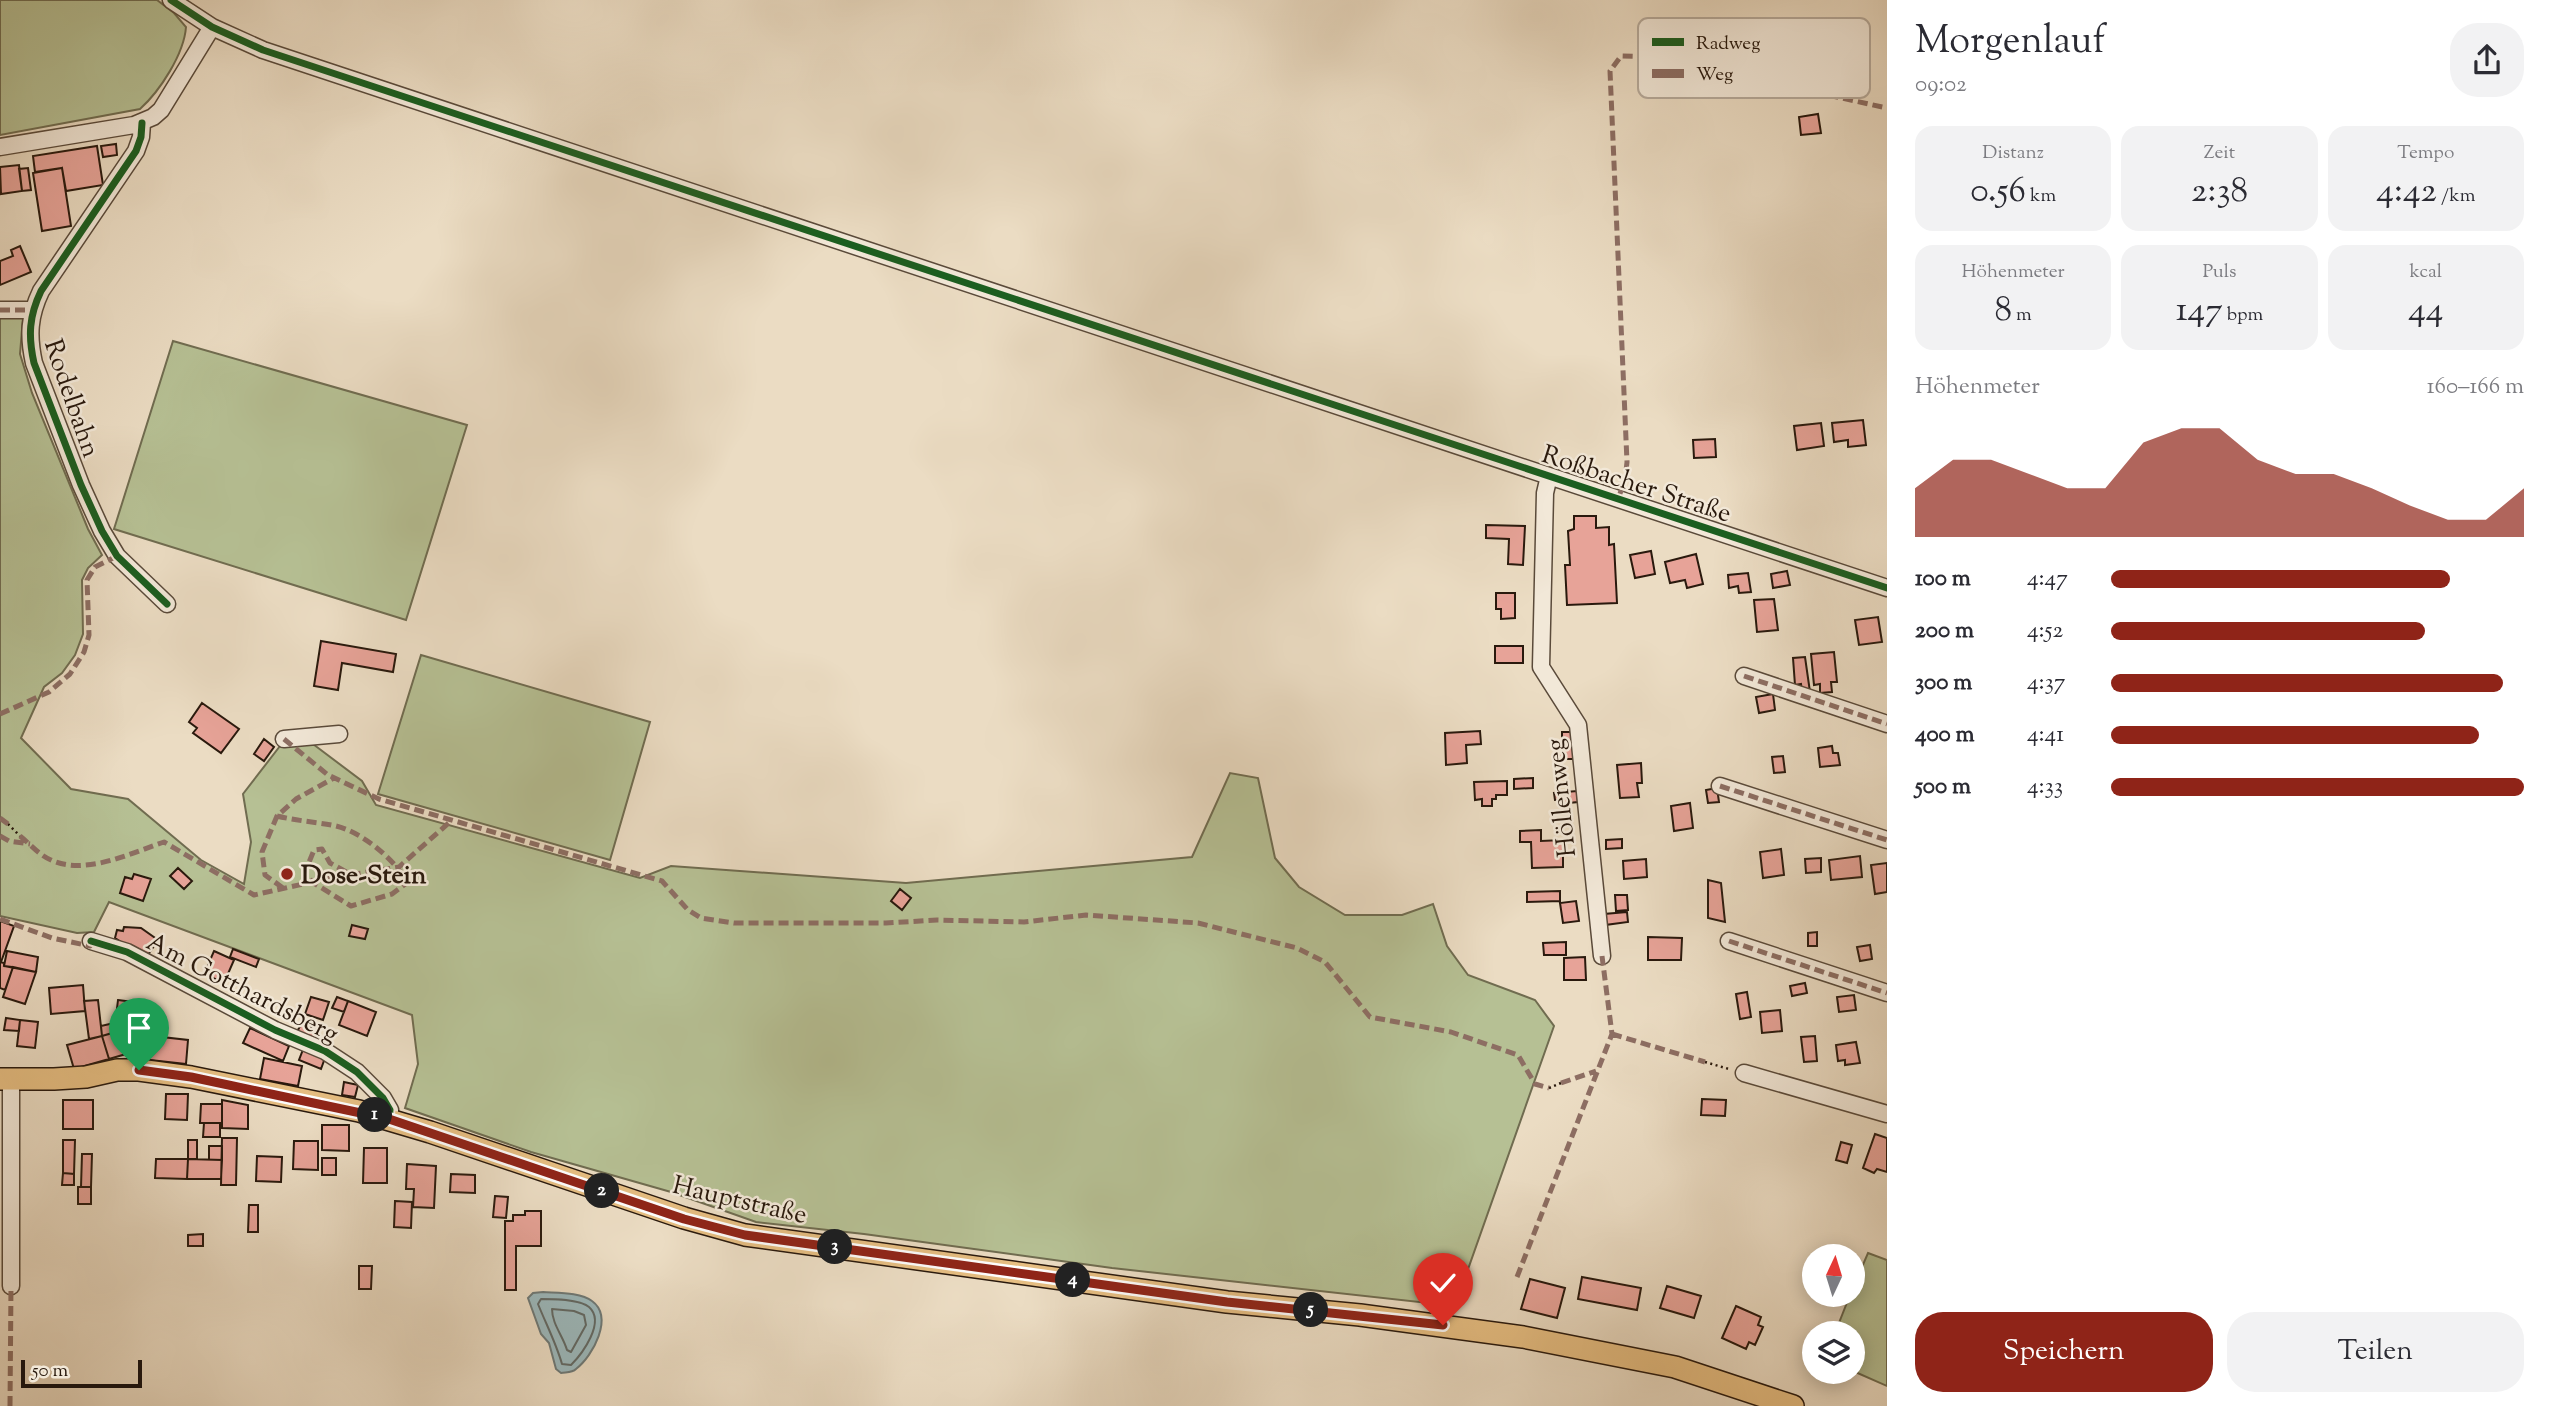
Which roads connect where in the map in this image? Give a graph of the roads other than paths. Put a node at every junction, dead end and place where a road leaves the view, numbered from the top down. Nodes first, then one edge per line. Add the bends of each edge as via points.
1 (171, 0) edge
2 (212, 27) junction
3 (142, 123) junction
4 (0, 147) edge
5 (0, 310) edge
6 (32, 310) junction
7 (1549, 476) junction
8 (1887, 588) edge
9 (167, 604) dead end
10 (1744, 676) dead end
11 (1887, 724) edge
12 (339, 734) dead end
13 (284, 739) dead end
14 (1720, 786) dead end
15 (1887, 840) edge
16 (91, 941) dead end
17 (1729, 941) dead end
18 (1602, 956) dead end
19 (1887, 993) edge
20 (1744, 1073) road end
21 (6, 1079) edge
22 (1887, 1114) edge
23 (389, 1119) junction
24 (11, 1286) dead end
25 (1793, 1406) edge

1 - 2 street, Roßbacher Straße
2 - 3 street via 166,103
2 - 7 street, Roßbacher Straße via 289,59
3 - 4 street
3 - 6 street, Rodelbahn via 136,151
5 - 6 street, Rodelbahn
6 - 9 street, Rodelbahn via 34,363 90,504 117,556
7 - 8 street, Roßbacher Straße
7 - 18 street, Höllenweg via 1541,667 1578,725
10 - 11 street
12 - 13 street
14 - 15 street
16 - 23 street, Am Gotthardsberg via 127,952 275,1030 325,1051 357,1072 383,1098
17 - 19 street
20 - 22 street
21 - 23 main road, Hauptstraße via 139,1070
21 - 24 street
23 - 25 main road, Hauptstraße via 684,1219 745,1235 1215,1301 1523,1337 1675,1367

